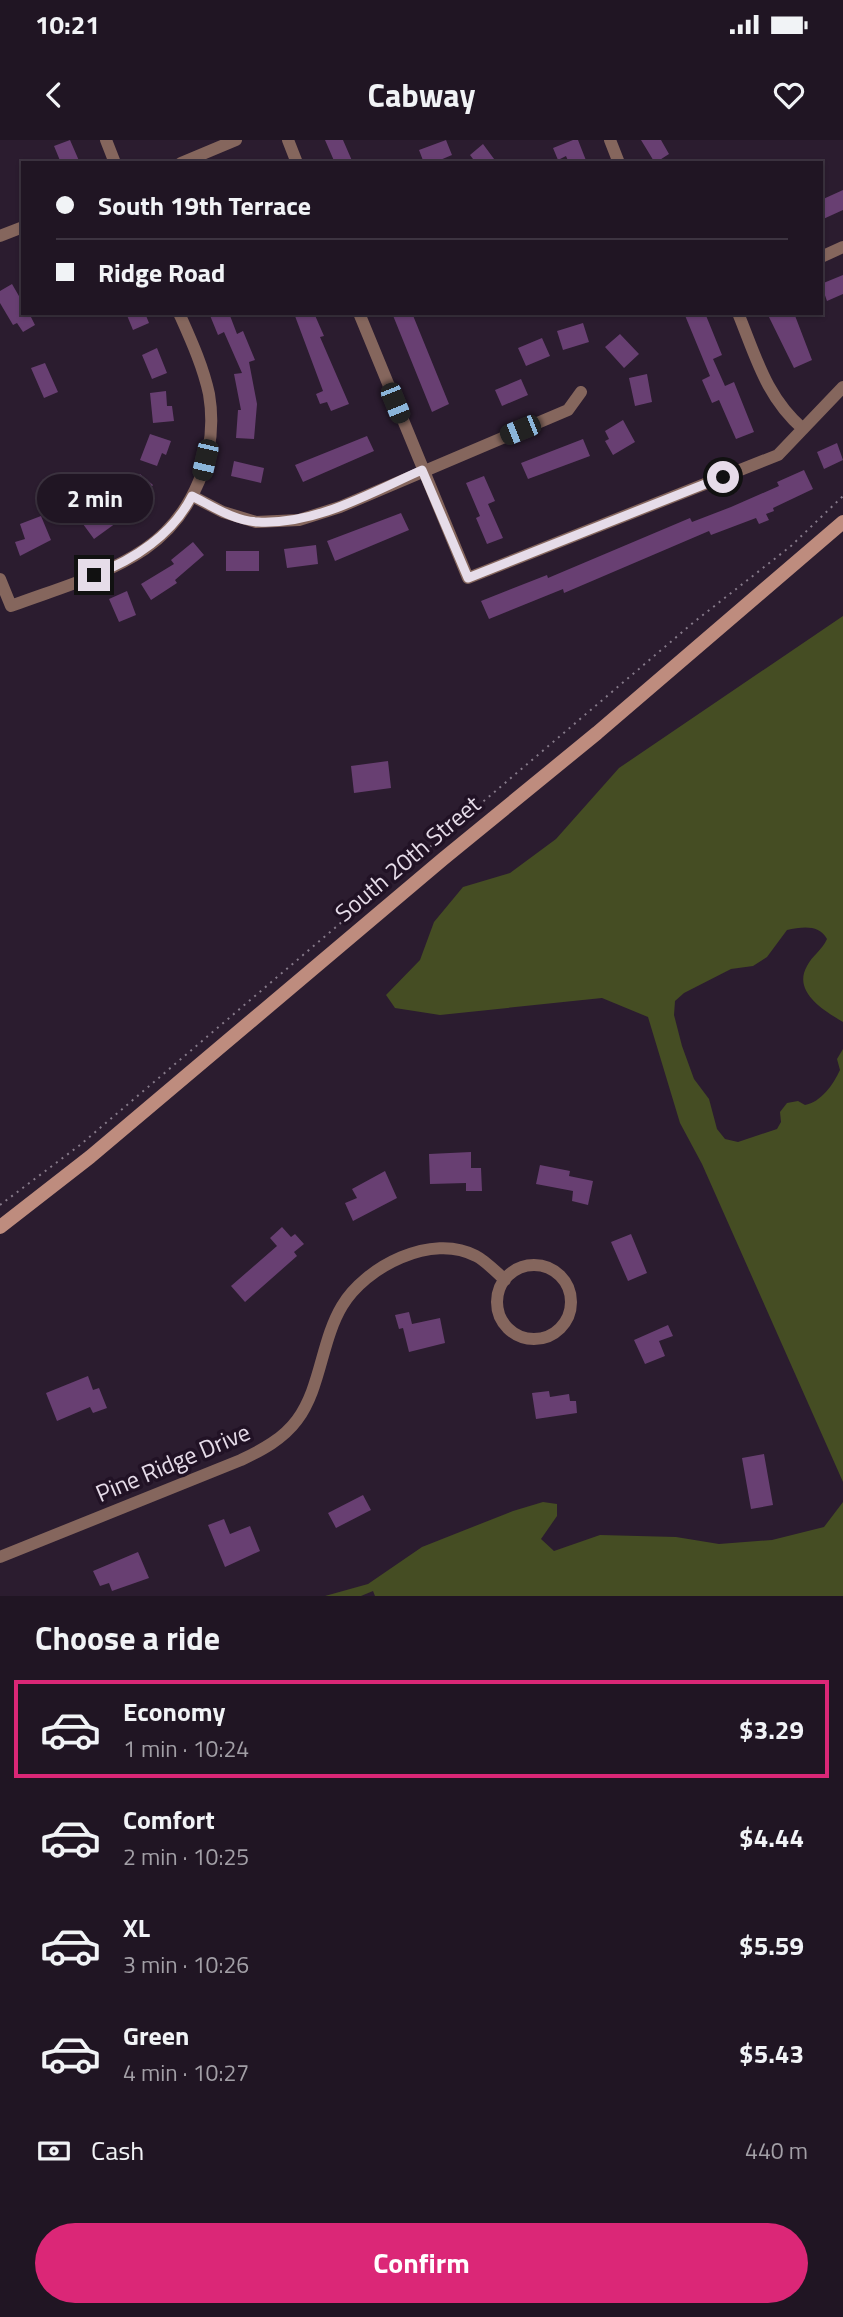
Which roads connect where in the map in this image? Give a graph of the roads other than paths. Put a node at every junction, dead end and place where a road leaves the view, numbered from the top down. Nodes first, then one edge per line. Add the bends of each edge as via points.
1 (106, 140) edge
2 (236, 140) edge
3 (288, 140) edge
4 (610, 140) edge
5 (114, 161) edge
6 (186, 161) edge
7 (296, 161) edge
8 (618, 161) edge
9 (21, 228) edge
10 (0, 236) edge
11 (843, 247) edge
12 (823, 256) edge
13 (180, 315) edge
14 (360, 315) edge
15 (739, 315) edge
16 (843, 387) edge
17 (581, 392) dead end
18 (803, 429) junction
19 (422, 470) junction
20 (192, 496) junction
21 (843, 522) edge
22 (0, 579) edge
23 (0, 1227) edge
24 (505, 1280) junction
25 (0, 1557) edge

1 - 5 street
2 - 6 street
3 - 7 street
4 - 8 street
9 - 10 street
11 - 12 street
13 - 20 street via 209,396 209,444
14 - 19 street
15 - 18 street via 769,392
16 - 18 street
17 - 19 street via 568,410
18 - 19 street via 778,455 468,578
19 - 20 street via 299,520 256,522
20 - 22 street via 167,531 144,550 105,570 11,606
21 - 23 main road, South 20th Street via 101,1149
24 - 24 street via 528,1265 560,1276 570,1296 561,1328 532,1340 512,1333 497,1305
24 - 25 street, Pine Ridge Drive via 476,1256 449,1249 426,1251 382,1268 342,1306 298,1420 278,1439 241,1460

